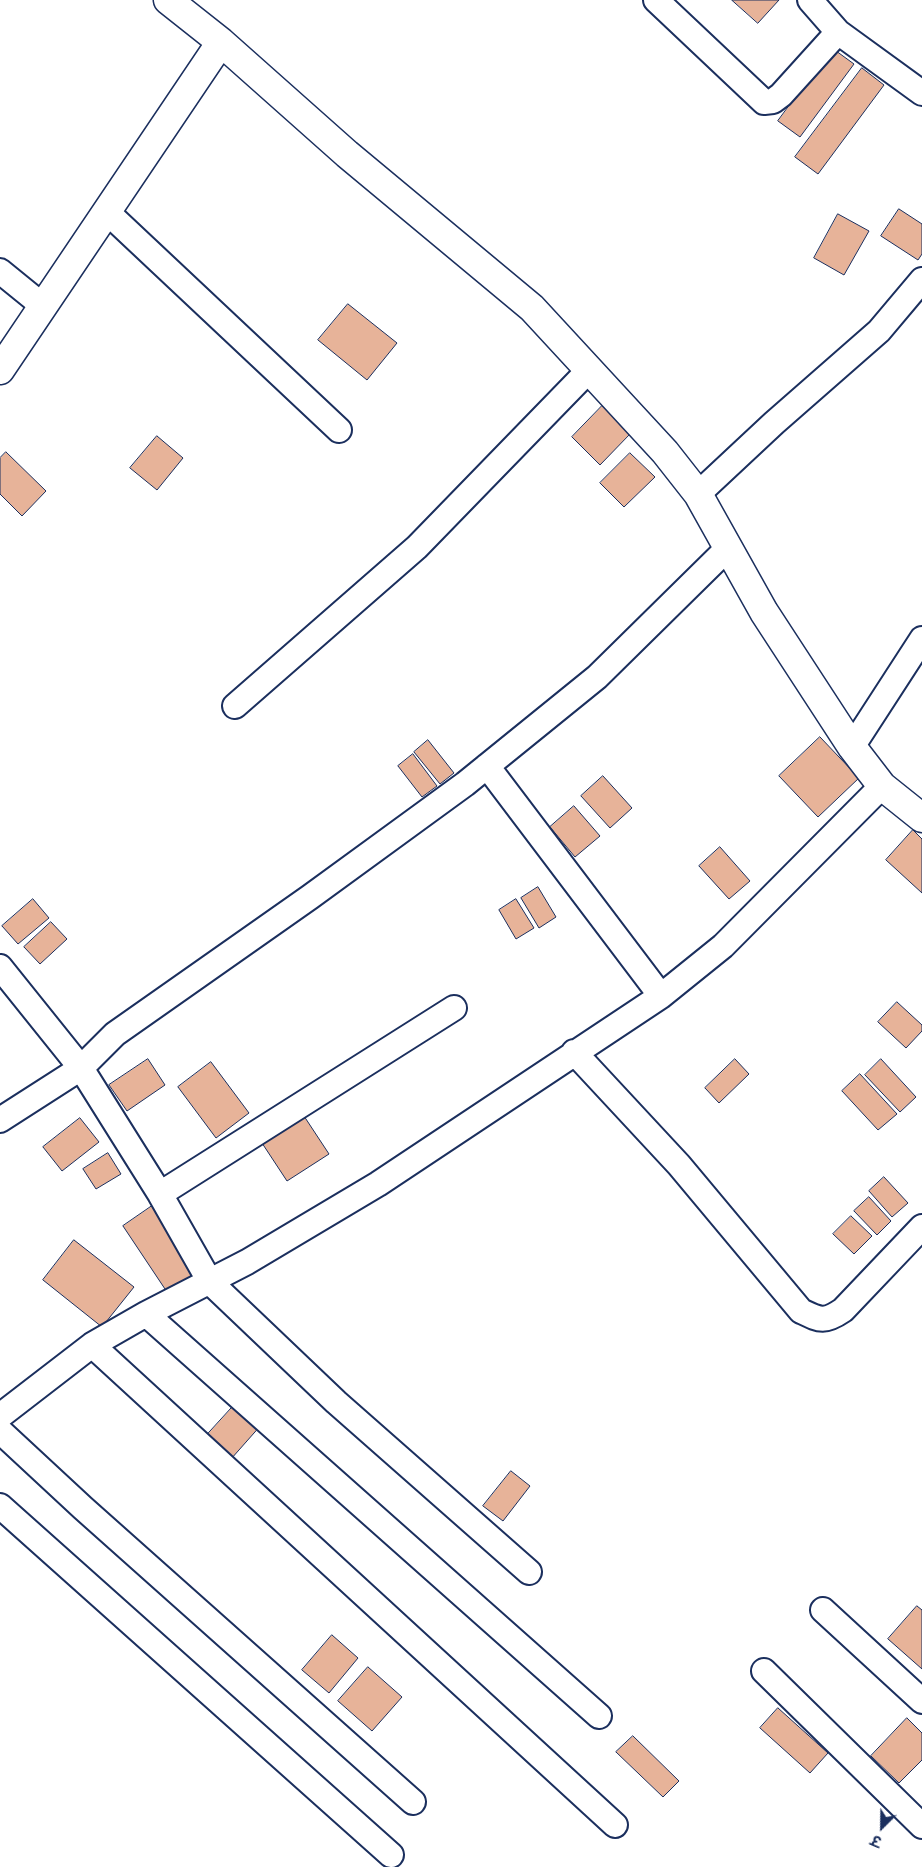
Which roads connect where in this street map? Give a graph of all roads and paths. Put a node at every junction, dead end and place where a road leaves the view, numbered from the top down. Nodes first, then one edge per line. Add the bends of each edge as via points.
1 (168, 0) edge
2 (656, 0) edge
3 (810, 0) edge
4 (838, 32) junction
5 (221, 42) junction
6 (922, 93) edge
7 (106, 211) junction
8 (0, 271) edge
9 (922, 280) edge
10 (43, 306) junction
11 (0, 370) edge
12 (589, 370) junction
13 (339, 430) dead end
14 (698, 494) junction
15 (728, 548) junction
16 (922, 639) edge
17 (235, 706) dead end
18 (852, 746) junction
19 (487, 766) junction
20 (882, 786) junction
21 (922, 818) edge
22 (0, 967) edge
23 (661, 996) junction
24 (454, 1008) dead end
25 (574, 1052) junction
26 (81, 1068) junction
27 (0, 1120) edge
28 (160, 1194) junction
29 (922, 1227) edge
30 (210, 1282) junction
31 (146, 1314) junction
32 (92, 1344) junction
33 (0, 1416) edge
34 (0, 1431) edge
35 (0, 1506) edge
36 (529, 1572) dead end
37 (823, 1610) dead end
38 (764, 1671) dead end
39 (922, 1701) edge
40 (599, 1716) dead end
41 (413, 1802) dead end
42 (615, 1825) dead end
43 (922, 1826) edge
44 (391, 1855) dead end

1 - 5 street
2 - 4 street via 764,102 773,101 781,95
3 - 4 street
4 - 6 street
5 - 7 street
5 - 12 street via 347,154 532,308
7 - 10 street
7 - 13 street
8 - 10 street
9 - 14 street via 880,331
10 - 11 street
12 - 14 street via 665,452
12 - 17 street via 417,547
14 - 15 street
15 - 18 street via 764,612
15 - 19 street via 597,677
16 - 18 street
18 - 20 street
19 - 23 street
19 - 26 street via 310,897 115,1034
20 - 21 street
20 - 23 street via 722,946
22 - 26 street
23 - 25 street
24 - 28 street
25 - 29 street via 679,1165 800,1311 820,1320 831,1318 843,1310
25 - 30 street via 378,1184
26 - 27 street
26 - 28 street
28 - 30 street
30 - 31 street
30 - 36 street via 336,1402
31 - 32 street
31 - 40 street
32 - 33 street
32 - 42 street
34 - 41 street
35 - 44 street
37 - 39 street
38 - 43 street

